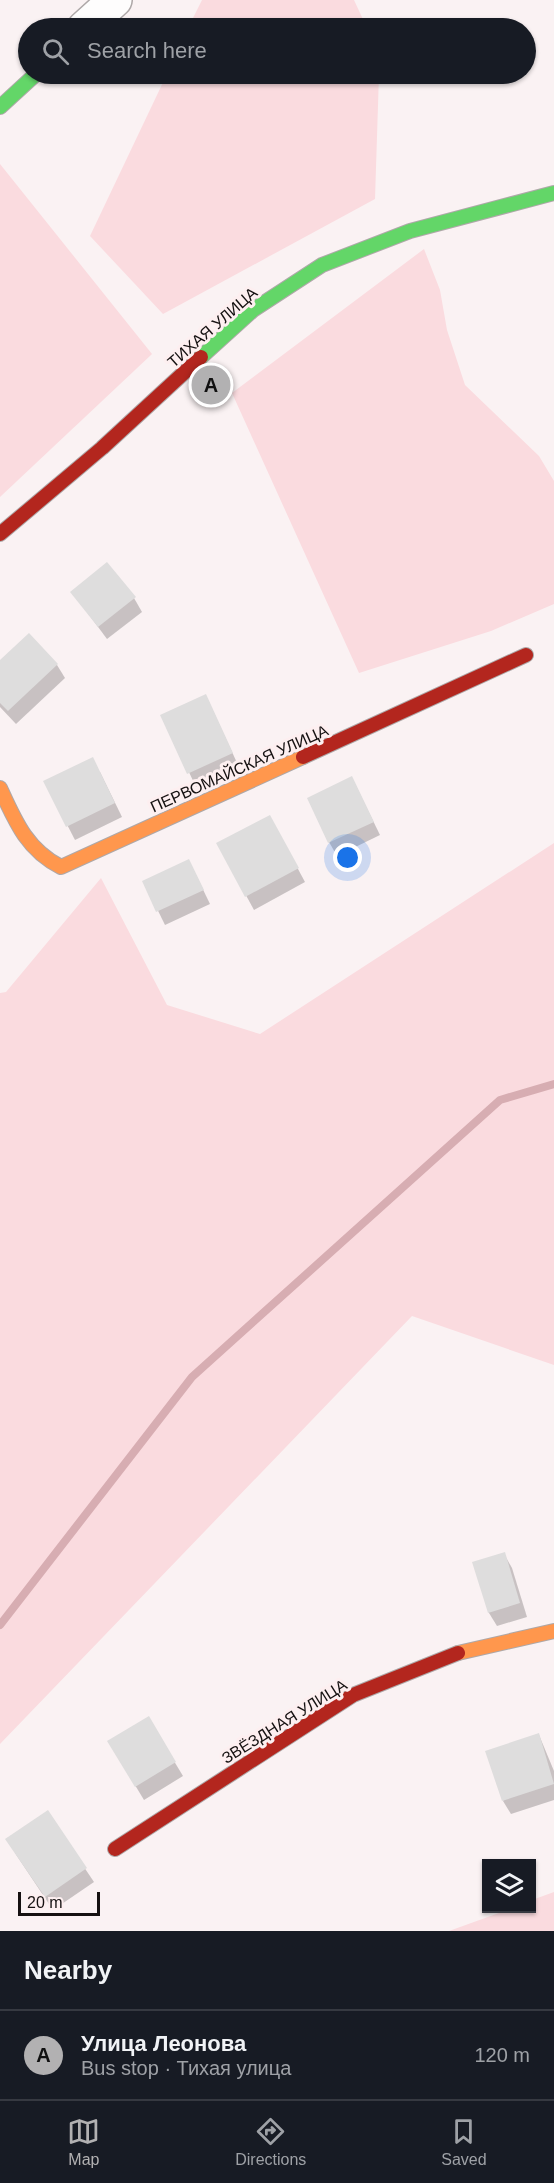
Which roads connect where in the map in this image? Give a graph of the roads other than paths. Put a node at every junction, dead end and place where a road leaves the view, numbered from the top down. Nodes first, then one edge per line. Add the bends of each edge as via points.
1 (115, 0) edge
2 (95, 18) edge
3 (25, 84) edge
4 (0, 106) edge
5 (554, 193) edge
6 (0, 534) edge
7 (526, 655) dead end
8 (0, 788) edge
9 (554, 1630) edge
10 (115, 1849) dead end

1 - 2 street
3 - 4 street
5 - 6 street, ТИХАЯ УЛИЦА via 410,231 322,265 253,310 102,448
7 - 8 street, ПЕРВОМАЙСКАЯ УЛИЦА via 61,867 41,859 29,845
9 - 10 street, ЗВЁЗДНАЯ УЛИЦА via 463,1651 353,1695

